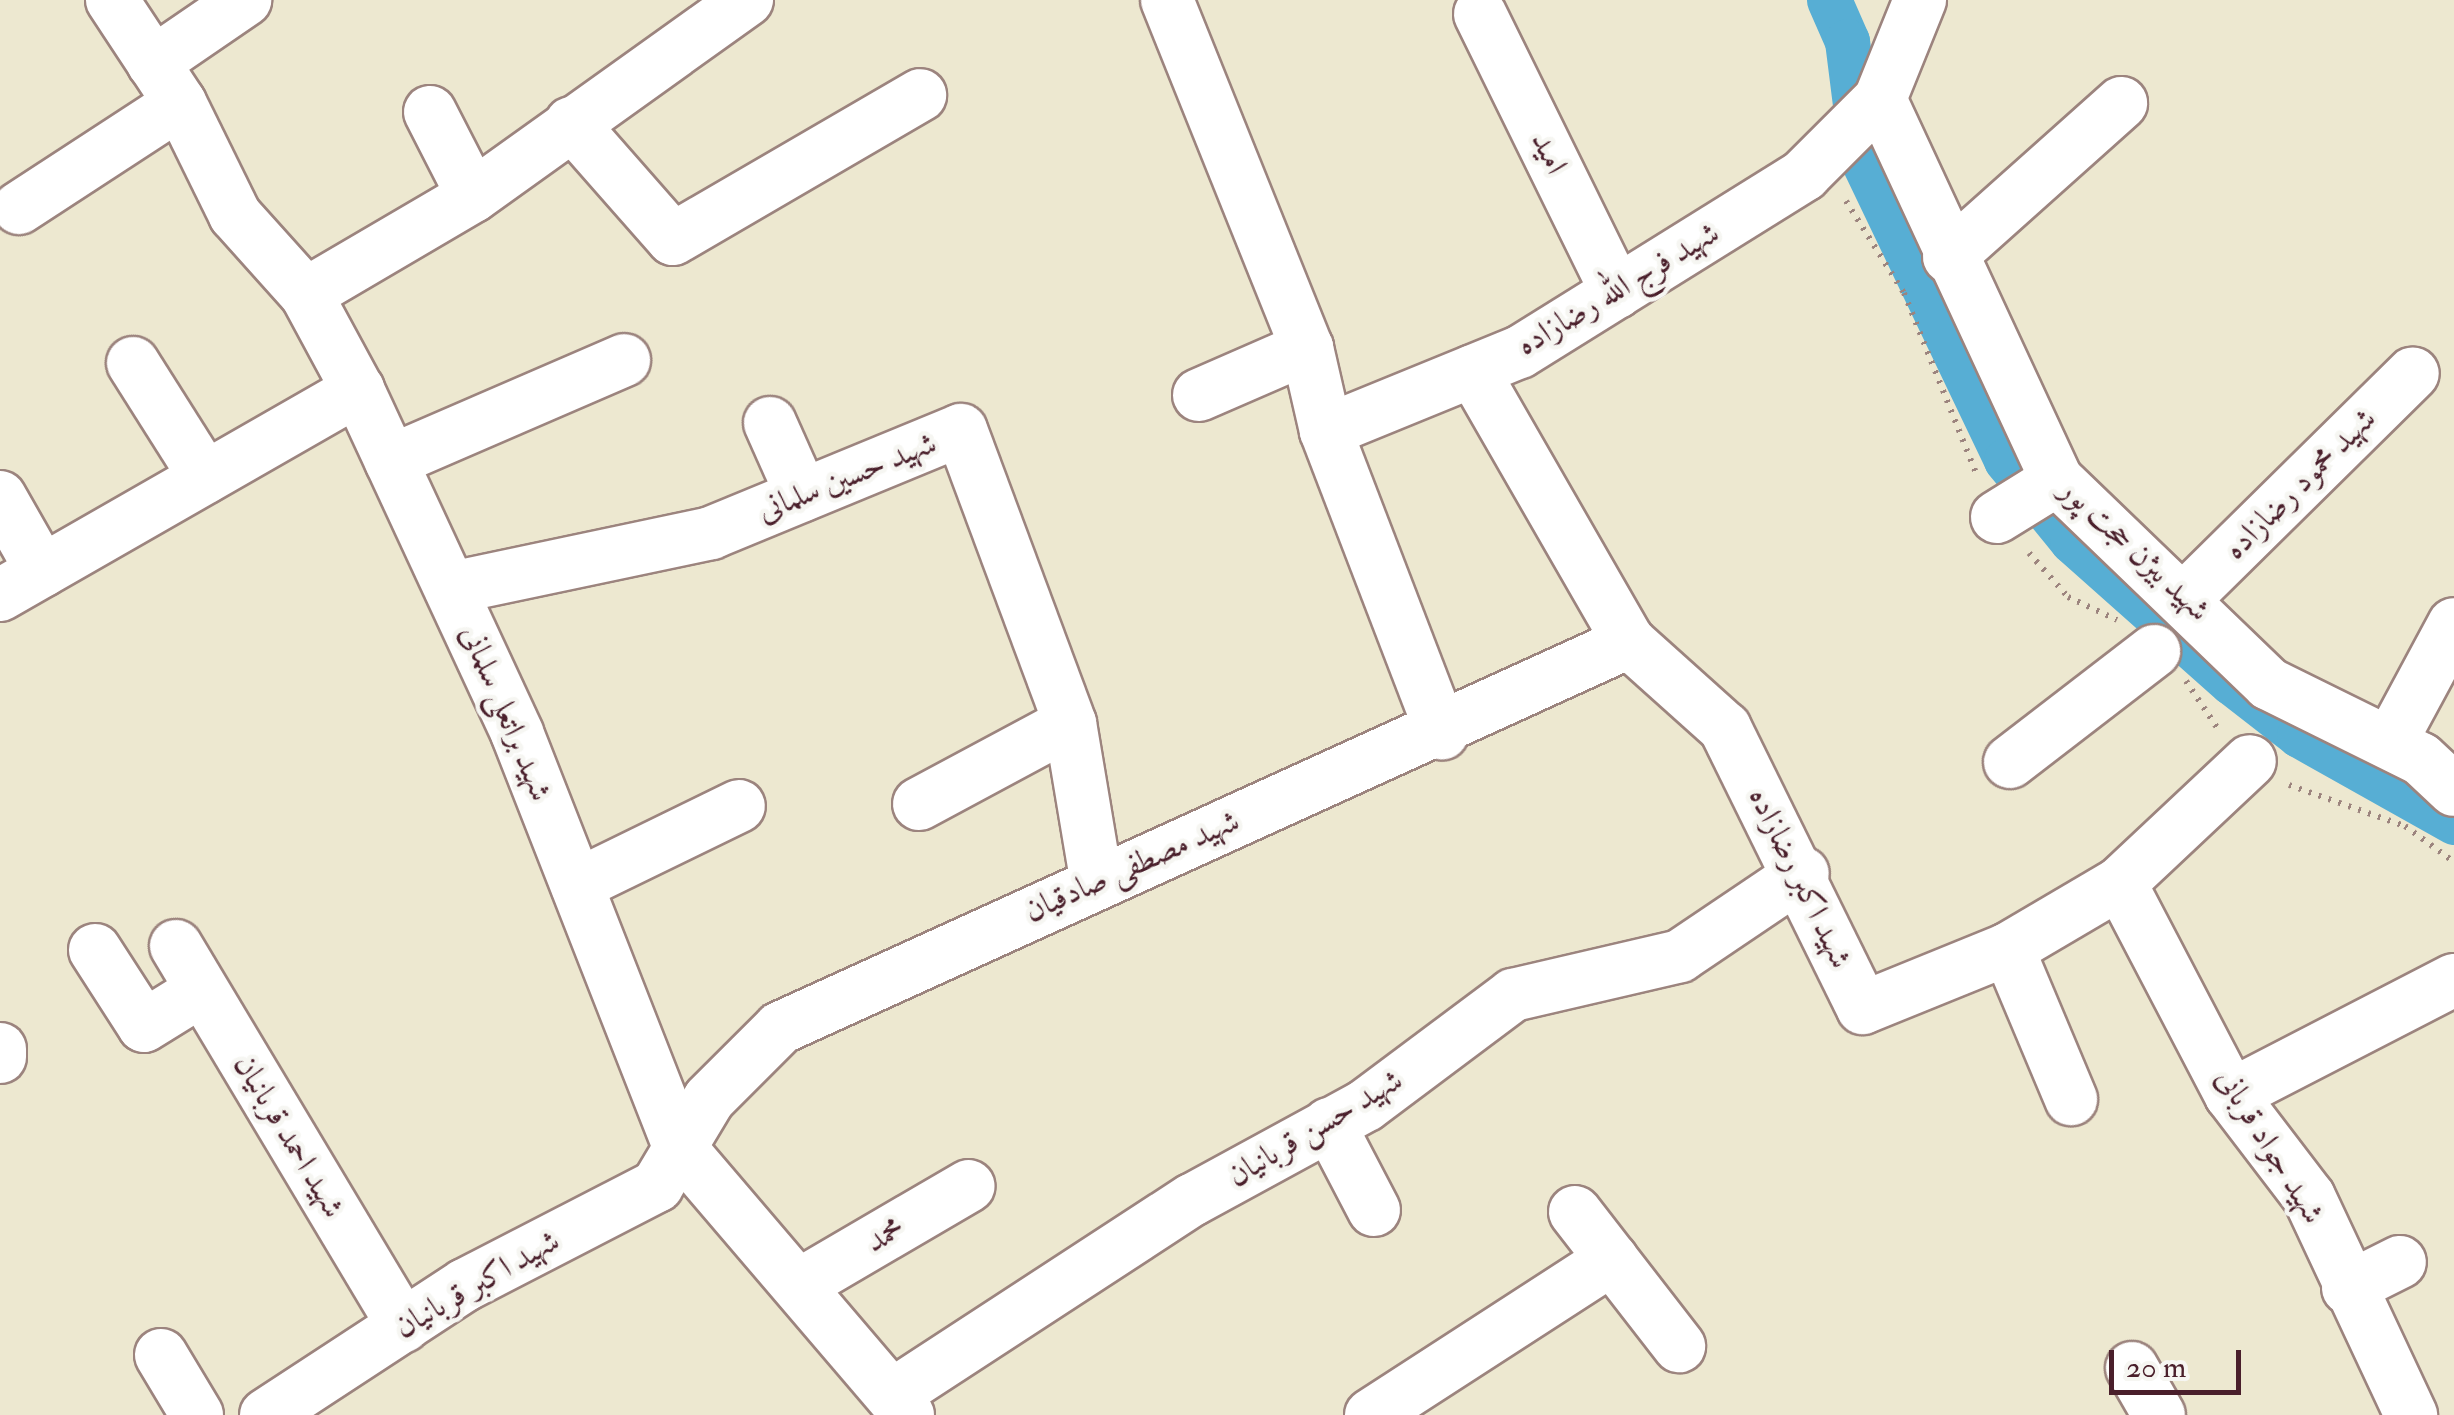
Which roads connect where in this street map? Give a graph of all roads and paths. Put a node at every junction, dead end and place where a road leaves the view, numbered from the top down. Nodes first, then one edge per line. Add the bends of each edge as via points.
1 (112, 0) edge
2 (245, 0) edge
3 (746, 0) edge
4 (1167, 0) edge
5 (1920, 0) edge
6 (1480, 14) dead end
7 (166, 83) junction
8 (920, 96) dead end
9 (1880, 99) junction
10 (2122, 104) dead end
11 (430, 112) dead end
12 (572, 123) junction
13 (473, 196) junction
14 (19, 208) dead end
15 (1948, 256) junction
16 (1618, 292) junction
17 (306, 294) junction
18 (1307, 348) junction
19 (624, 360) dead end
20 (134, 362) dead end
21 (1473, 370) junction
22 (2413, 373) dead end
23 (358, 390) junction
24 (1198, 395) dead end
25 (770, 423) dead end
26 (1326, 431) junction
27 (391, 461) junction
28 (205, 477) junction
29 (2057, 480) junction
30 (802, 495) junction
31 (0, 497) edge
32 (1997, 517) dead end
33 (21, 583) edge
34 (451, 588) junction
35 (2187, 596) junction
36 (2454, 624) edge
37 (1629, 642) junction
38 (2154, 651) dead end
39 (1070, 723) junction
40 (1442, 733) junction
41 (2390, 743) junction
42 (2250, 761) dead end
43 (2010, 762) dead end
44 (2454, 790) edge
45 (919, 804) dead end
46 (738, 806) dead end
47 (1803, 873) junction
48 (1096, 879) junction
49 (2120, 882) junction
50 (577, 885) junction
51 (176, 946) dead end
52 (95, 950) dead end
53 (2008, 950) junction
54 (2454, 980) edge
55 (202, 990) junction
56 (0, 1049) edge
57 (0, 1057) edge
58 (2231, 1095) junction
59 (2071, 1100) dead end
60 (1329, 1124) junction
61 (680, 1148) junction
62 (968, 1186) dead end
63 (1374, 1210) dead end
64 (1575, 1212) dead end
65 (1612, 1259) junction
66 (2400, 1262) dead end
67 (801, 1284) junction
68 (2348, 1288) junction
69 (403, 1326) junction
70 (1679, 1346) dead end
71 (160, 1355) dead end
72 (2132, 1368) dead end
73 (901, 1405) edge
74 (2454, 1407) edge
75 (197, 1415) edge
76 (266, 1415) edge
77 (1370, 1415) edge
78 (2159, 1415) edge
79 (2410, 1415) edge
80 (2432, 1415) edge

1 - 7 street, شهید براتعلی سلمانی
2 - 7 street
3 - 12 street
4 - 18 street
5 - 9 street
6 - 16 street, امید
7 - 14 street
7 - 17 street, شهید براتعلی سلمانی via 234,215
8 - 12 street via 672,239
9 - 15 street, شهید بیژن حجت پور
9 - 16 street, شهید فرج الله رضازاده via 1804,176
10 - 15 street
11 - 13 street
12 - 13 street
13 - 17 street
15 - 29 street, شهید بیژن حجت پور
16 - 21 street, شهید فرج الله رضازاده
17 - 23 street, شهید براتعلی سلمانی
18 - 24 street
18 - 26 street
19 - 27 street
20 - 28 street
21 - 26 street, شهید فرج الله رضازاده
21 - 37 street, شهید اکبر رضازاده
22 - 35 street, شهید محمود رضازاده
23 - 27 street, شهید براتعلی سلمانی
23 - 28 street
25 - 30 street
26 - 40 street
27 - 34 street, شهید براتعلی سلمانی
28 - 33 street
29 - 32 street
29 - 35 street, شهید بیژن حجت پور
30 - 34 street, شهید حسین سلمانی via 711,533
30 - 39 street, شهید حسین سلمانی via 961,430
31 - 33 street
34 - 50 street, شهید براتعلی سلمانی
35 - 41 street, شهید بیژن حجت پور via 2269,684
36 - 41 street
37 - 40 street, شهید مصطفی صادقیان
37 - 47 street, شهید اکبر رضازاده via 1725,728
38 - 43 street
39 - 45 street
39 - 48 street, شهید حسین سلمانی
40 - 48 street, شهید مصطفی صادقیان
41 - 44 street, شهید بیژن حجت پور
42 - 49 street, شهید اکبر رضازاده
46 - 50 street
47 - 53 street, شهید اکبر رضازاده via 1863,1008
47 - 60 street, شهید حسن قربانیان via 1680,956 1514,995
48 - 61 street, شهید مصطفی صادقیان via 780,1028 709,1099
49 - 53 street, شهید اکبر رضازاده
49 - 58 street, شهید جواد قربانی
50 - 61 street, شهید براتعلی سلمانی
51 - 55 street, شهید احمد قربانیان
52 - 55 street via 144,1026
53 - 59 street
54 - 58 street
55 - 69 street, شهید احمد قربانیان
56 - 57 street
58 - 68 street, شهید جواد قربانی via 2309,1197
60 - 63 street
60 - 73 street, شهید حسن قربانیان via 1192,1200
61 - 67 street, شهید براتعلی سلمانی
61 - 69 street, شهید اکبر قربانیان via 657,1186
62 - 67 street, محمد
64 - 65 street
65 - 70 street
65 - 77 street
66 - 68 street
67 - 73 street, شهید براتعلی سلمانی
68 - 79 street, شهید جواد قربانی
69 - 76 street, شهید اکبر قربانیان
71 - 75 street
72 - 78 street
74 - 80 street

